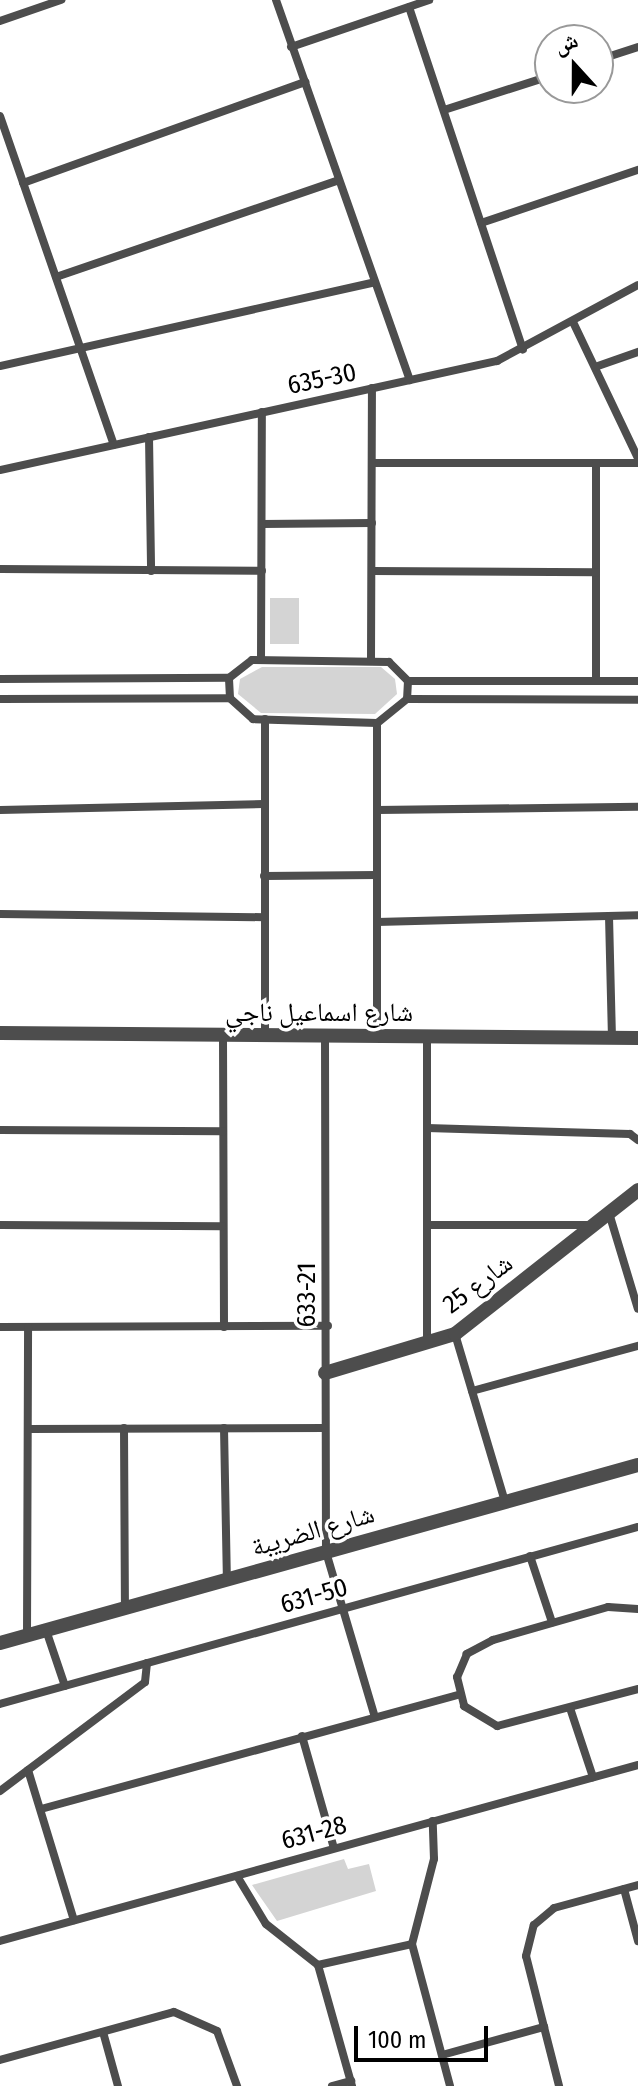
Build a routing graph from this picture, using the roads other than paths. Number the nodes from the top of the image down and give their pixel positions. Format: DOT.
graph roads {
  1 [pos="61,0"];
  2 [pos="276,0"];
  3 [pos="429,0"];
  4 [pos="409,7"];
  5 [pos="0,21"];
  6 [pos="291,47"];
  7 [pos="638,47"];
  8 [pos="614,55"];
  9 [pos="534,81"];
  10 [pos="305,82"];
  11 [pos="444,110"];
  12 [pos="0,116"];
  13 [pos="4,142"];
  14 [pos="638,170"];
  15 [pos="339,180"];
  16 [pos="23,183"];
  17 [pos="481,223"];
  18 [pos="56,277"];
  19 [pos="375,282"];
  20 [pos="638,285"];
  21 [pos="573,322"];
  22 [pos="80,348"];
  23 [pos="523,350"];
  24 [pos="638,352"];
  25 [pos="0,366"];
  26 [pos="595,367"];
  27 [pos="410,380"];
  28 [pos="372,388"];
  29 [pos="262,412"];
  30 [pos="149,437"];
  31 [pos="114,445"];
  32 [pos="638,460"];
  33 [pos="372,463"];
  34 [pos="596,463"];
  35 [pos="0,470"];
  36 [pos="372,523"];
  37 [pos="262,524"];
  38 [pos="0,569"];
  39 [pos="151,571"];
  40 [pos="262,571"];
  41 [pos="372,571"];
  42 [pos="596,572"];
  43 [pos="261,660"];
  44 [pos="371,660"];
  45 [pos="229,678"];
  46 [pos="0,679"];
  47 [pos="408,681"];
  48 [pos="596,681"];
  49 [pos="638,681"];
  50 [pos="230,698"];
  51 [pos="0,699"];
  52 [pos="407,699"];
  53 [pos="638,700"];
  54 [pos="265,719"];
  55 [pos="377,723"];
  56 [pos="264,804"];
  57 [pos="638,807"];
  58 [pos="0,810"];
  59 [pos="377,810"];
  60 [pos="377,875"];
  61 [pos="264,876"];
  62 [pos="0,914"];
  63 [pos="638,915"];
  64 [pos="609,916"];
  65 [pos="264,917"];
  66 [pos="377,922"];
  67 [pos="0,1033"];
  68 [pos="223,1037"];
  69 [pos="265,1037"];
  70 [pos="325,1037"];
  71 [pos="377,1038"];
  72 [pos="427,1038"];
  73 [pos="612,1038"];
  74 [pos="638,1038"];
  75 [pos="427,1128"];
  76 [pos="0,1130"];
  77 [pos="223,1131"];
  78 [pos="638,1140"];
  79 [pos="638,1190"];
  80 [pos="609,1213"];
  81 [pos="0,1225"];
  82 [pos="427,1225"];
  83 [pos="593,1225"];
  84 [pos="222,1226"];
  85 [pos="638,1309"];
  86 [pos="328,1326"];
  87 [pos="0,1327"];
  88 [pos="28,1327"];
  89 [pos="224,1327"];
  90 [pos="455,1334"];
  91 [pos="427,1342"];
  92 [pos="638,1346"];
  93 [pos="325,1373"];
  94 [pos="472,1391"];
  95 [pos="124,1428"];
  96 [pos="224,1428"];
  97 [pos="325,1428"];
  98 [pos="28,1429"];
  99 [pos="638,1465"];
  100 [pos="505,1502"];
  101 [pos="638,1527"];
  102 [pos="326,1552"];
  103 [pos="530,1556"];
  104 [pos="227,1580"];
  105 [pos="125,1608"];
  106 [pos="343,1608"];
  107 [pos="638,1609"];
  108 [pos="552,1622"];
  109 [pos="46,1630"];
  110 [pos="27,1635"];
  111 [pos="0,1643"];
  112 [pos="147,1663"];
  113 [pos="65,1686"];
  114 [pos="638,1689"];
  115 [pos="458,1695"];
  116 [pos="0,1704"];
  117 [pos="570,1708"];
  118 [pos="375,1717"];
  119 [pos="302,1736"];
  120 [pos="638,1765"];
  121 [pos="28,1770"];
  122 [pos="593,1777"];
  123 [pos="0,1791"];
  124 [pos="41,1809"];
  125 [pos="433,1821"];
  126 [pos="334,1848"];
  127 [pos="237,1876"];
  128 [pos="638,1885"];
  129 [pos="624,1889"];
  130 [pos="74,1920"];
  131 [pos="0,1941"];
  132 [pos="638,1941"];
  133 [pos="412,1944"];
  134 [pos="318,1965"];
  135 [pos="544,2027"];
  136 [pos="103,2032"];
  137 [pos="442,2055"];
  138 [pos="0,2060"];
  139 [pos="352,2084"];
  140 [pos="118,2086"];
  141 [pos="237,2086"];
  142 [pos="332,2086"];
  143 [pos="450,2086"];
  144 [pos="559,2086"];
  1 -- 5 [label="street"];
  2 -- 6 [label="street"];
  3 -- 4 [label="street"];
  4 -- 6 [label="street"];
  4 -- 11 [label="street"];
  6 -- 10 [label="street"];
  7 -- 8 [label="street"];
  9 -- 11 [label="street"];
  10 -- 15 [label="street"];
  10 -- 16 [label="street"];
  11 -- 17 [label="street"];
  12 -- 13 [label="street"];
  13 -- 16 [label="street"];
  14 -- 17 [label="street"];
  15 -- 18 [label="street"];
  15 -- 19 [label="street"];
  16 -- 18 [label="street"];
  17 -- 23 [label="street"];
  18 -- 22 [label="street"];
  19 -- 22 [label="street"];
  19 -- 27 [label="street"];
  20 -- 21 [label="street, 635-30"];
  21 -- 23 [label="street, 635-30"];
  21 -- 26 [label="street"];
  22 -- 25 [label="street"];
  22 -- 31 [label="street"];
  23 -- 27 [label="street, 635-30"];
  24 -- 26 [label="street"];
  26 -- 32 [label="street"];
  27 -- 28 [label="street, 635-30"];
  28 -- 29 [label="street, 635-30"];
  28 -- 33 [label="street"];
  29 -- 30 [label="street, 635-30"];
  29 -- 37 [label="street"];
  30 -- 31 [label="street, 635-30"];
  30 -- 39 [label="street"];
  31 -- 35 [label="street, 635-30"];
  32 -- 34 [label="street"];
  33 -- 34 [label="street"];
  33 -- 36 [label="street"];
  34 -- 42 [label="street"];
  36 -- 37 [label="street"];
  36 -- 41 [label="street"];
  37 -- 40 [label="street"];
  38 -- 39 [label="street"];
  39 -- 40 [label="street"];
  40 -- 43 [label="street"];
  41 -- 42 [label="street"];
  41 -- 44 [label="street"];
  42 -- 48 [label="street"];
  43 -- 44 [label="street"];
  43 -- 45 [label="street"];
  44 -- 47 [label="street"];
  45 -- 46 [label="street"];
  45 -- 50 [label="street"];
  47 -- 48 [label="street"];
  47 -- 52 [label="street"];
  48 -- 49 [label="street"];
  50 -- 51 [label="street"];
  50 -- 54 [label="street"];
  52 -- 53 [label="street"];
  52 -- 55 [label="street"];
  54 -- 55 [label="street"];
  54 -- 56 [label="street"];
  55 -- 59 [label="street"];
  56 -- 58 [label="street"];
  56 -- 61 [label="street"];
  57 -- 59 [label="street"];
  59 -- 60 [label="street"];
  60 -- 61 [label="street"];
  60 -- 66 [label="street"];
  61 -- 65 [label="street"];
  62 -- 65 [label="street"];
  63 -- 64 [label="street"];
  64 -- 66 [label="street"];
  64 -- 73 [label="street"];
  65 -- 69 [label="street"];
  66 -- 71 [label="street"];
  67 -- 68 [label="street, شارع اسماعيل ناجي"];
  68 -- 69 [label="street, شارع اسماعيل ناجي"];
  68 -- 77 [label="street"];
  69 -- 70 [label="street, شارع اسماعيل ناجي"];
  70 -- 71 [label="street, شارع اسماعيل ناجي"];
  70 -- 86 [label="street, 633-21"];
  71 -- 72 [label="street, شارع اسماعيل ناجي"];
  72 -- 73 [label="street, شارع اسماعيل ناجي"];
  72 -- 75 [label="street"];
  73 -- 74 [label="street, شارع اسماعيل ناجي"];
  75 -- 78 [label="street"];
  75 -- 82 [label="street"];
  76 -- 77 [label="street"];
  77 -- 84 [label="street"];
  79 -- 80 [label="street, شارع 25"];
  80 -- 83 [label="street, شارع 25"];
  80 -- 85 [label="street"];
  81 -- 84 [label="street"];
  82 -- 83 [label="street"];
  82 -- 91 [label="street"];
  83 -- 90 [label="street, شارع 25"];
  84 -- 89 [label="street"];
  86 -- 89 [label="street"];
  86 -- 93 [label="street, 633-21"];
  87 -- 88 [label="street"];
  88 -- 89 [label="street"];
  88 -- 98 [label="street"];
  90 -- 91 [label="street, شارع 25"];
  90 -- 94 [label="street"];
  91 -- 93 [label="street, شارع 25"];
  92 -- 94 [label="street"];
  93 -- 97 [label="street, 633-21"];
  94 -- 100 [label="street"];
  95 -- 96 [label="street"];
  95 -- 98 [label="street"];
  95 -- 105 [label="street"];
  96 -- 97 [label="street"];
  96 -- 104 [label="street"];
  97 -- 102 [label="street, 633-21"];
  98 -- 110 [label="street"];
  99 -- 100 [label="street, شارع الضريبة"];
  100 -- 102 [label="street, شارع الضريبة"];
  101 -- 103 [label="street, 631-50"];
  102 -- 104 [label="street, شارع الضريبة"];
  102 -- 106 [label="street, 633-21"];
  103 -- 106 [label="street, 631-50"];
  103 -- 108 [label="street"];
  104 -- 105 [label="street, شارع الضريبة"];
  105 -- 109 [label="street, شارع الضريبة"];
  106 -- 112 [label="street, 631-50"];
  106 -- 118 [label="street, 633-21"];
  107 -- 108 [label="street"];
  108 -- 115 [label="street"];
  109 -- 110 [label="street, شارع الضريبة"];
  109 -- 113 [label="street"];
  110 -- 111 [label="street, شارع الضريبة"];
  112 -- 113 [label="street, 631-50"];
  112 -- 121 [label="street"];
  113 -- 116 [label="street, 631-50"];
  114 -- 117 [label="street"];
  115 -- 117 [label="street"];
  115 -- 118 [label="street"];
  117 -- 122 [label="street"];
  118 -- 119 [label="street"];
  119 -- 124 [label="street"];
  119 -- 126 [label="street"];
  120 -- 122 [label="street, 631-28"];
  121 -- 123 [label="street"];
  121 -- 124 [label="street"];
  122 -- 125 [label="street, 631-28"];
  124 -- 130 [label="street"];
  125 -- 126 [label="street, 631-28"];
  125 -- 133 [label="street"];
  126 -- 127 [label="street, 631-28"];
  127 -- 130 [label="street, 631-28"];
  127 -- 134 [label="street"];
  128 -- 129 [label="street"];
  129 -- 132 [label="street"];
  129 -- 135 [label="street"];
  130 -- 131 [label="street, 631-28"];
  133 -- 134 [label="street"];
  133 -- 137 [label="street"];
  134 -- 139 [label="street"];
  135 -- 137 [label="street"];
  135 -- 144 [label="street"];
  136 -- 138 [label="street"];
  136 -- 140 [label="street"];
  136 -- 141 [label="street"];
  137 -- 143 [label="street"];
  139 -- 142 [label="street"];
}
